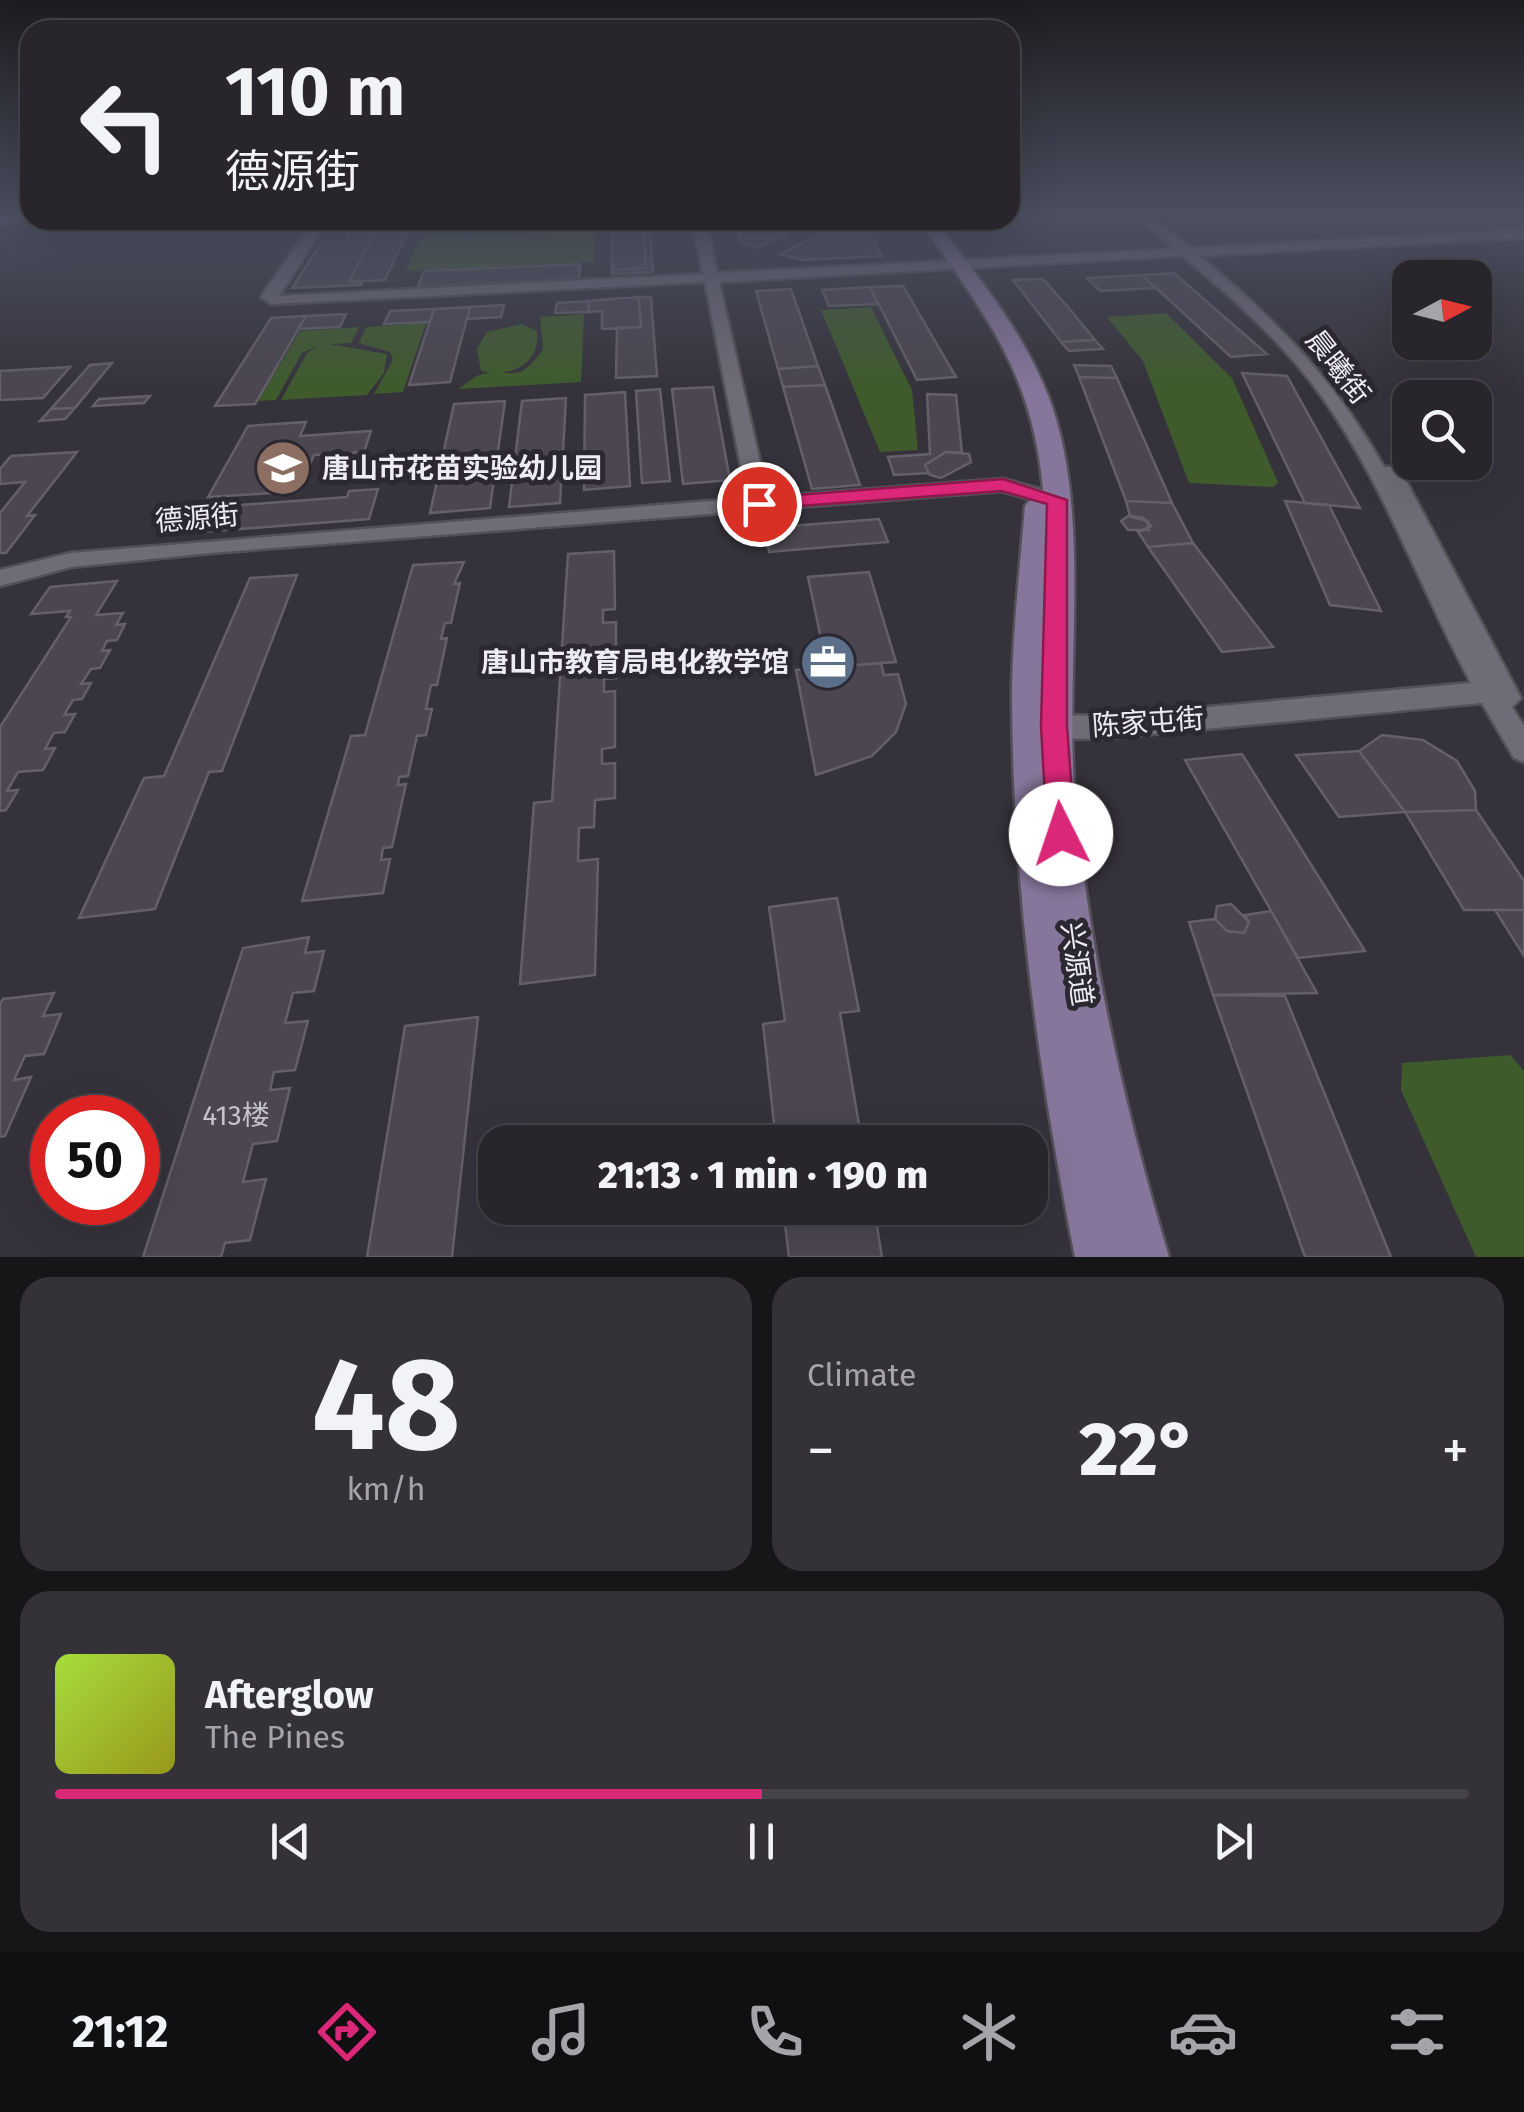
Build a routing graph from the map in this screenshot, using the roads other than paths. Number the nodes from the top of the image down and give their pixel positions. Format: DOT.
graph roads {
  1 [pos="279,275"];
  2 [pos="281,275"];
  3 [pos="714,275"];
  4 [pos="715,275"];
  5 [pos="805,275"];
  6 [pos="957,275"];
  7 [pos="1216,275"];
  8 [pos="716,280"];
  9 [pos="264,299"];
  10 [pos="1048,497"];
  11 [pos="765,503"];
  12 [pos="0,578"];
  13 [pos="1491,685"];
  14 [pos="1046,716"];
  15 [pos="1524,723"];
  16 [pos="1524,750"];
  17 [pos="1101,1257"];
  18 [pos="1143,1257"];
  1 -- 9 [label="street"];
  2 -- 9 [label="street"];
  3 -- 8 [label="street"];
  4 -- 8 [label="street"];
  5 -- 8 [label="street"];
  6 -- 10 [label="main road, 兴源道"];
  7 -- 13 [label="street, 晨曦街"];
  8 -- 9 [label="street"];
  8 -- 11 [label="street"];
  10 -- 11 [label="street, 德源街"];
  10 -- 14 [label="main road, 兴源道"];
  11 -- 12 [label="street, 德源街"];
  13 -- 14 [label="street, 陈家屯街"];
  13 -- 15 [label="street, 晨曦街"];
  13 -- 16 [label="street, 晨曦街"];
  14 -- 17 [label="main road, 兴源道"];
  14 -- 18 [label="main road, 兴源道"];
}
